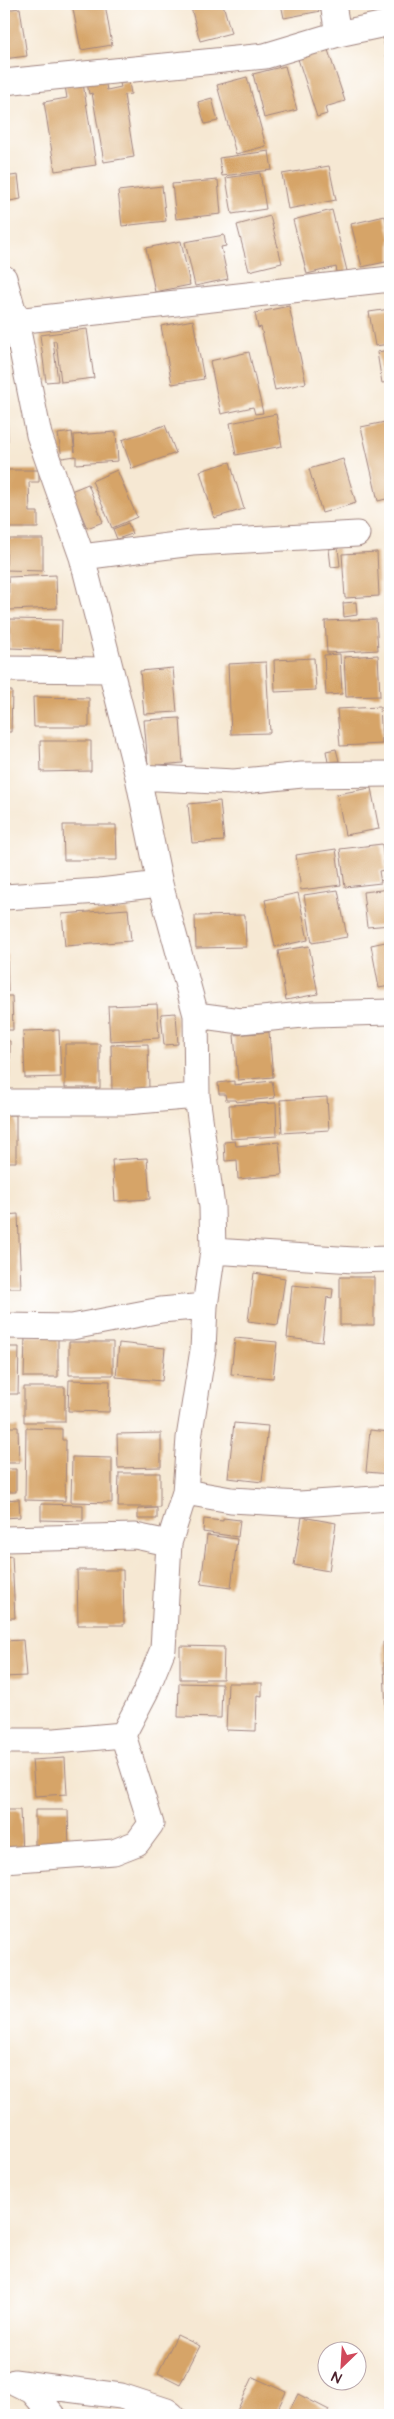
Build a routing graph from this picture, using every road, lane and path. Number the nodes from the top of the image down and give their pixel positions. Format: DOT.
graph roads {
  1 [pos="333,4"];
  2 [pos="390,23"];
  3 [pos="338,34"];
  4 [pos="4,82"];
  5 [pos="4,278"];
  6 [pos="390,279"];
  7 [pos="16,321"];
  8 [pos="357,534"];
  9 [pos="82,558"];
  10 [pos="4,669"];
  11 [pos="110,670"];
  12 [pos="390,774"];
  13 [pos="138,777"];
  14 [pos="160,884"];
  15 [pos="4,897"];
  16 [pos="390,1012"];
  17 [pos="196,1015"];
  18 [pos="197,1096"];
  19 [pos="4,1102"];
  20 [pos="213,1250"];
  21 [pos="390,1259"];
  22 [pos="205,1306"];
  23 [pos="4,1326"];
  24 [pos="186,1492"];
  25 [pos="390,1498"];
  26 [pos="4,1539"];
  27 [pos="170,1543"];
  28 [pos="123,1735"];
  29 [pos="4,1742"];
  30 [pos="4,1860"];
  31 [pos="9,2379"];
  32 [pos="53,2415"];
  33 [pos="172,2415"];
  1 -- 3 [label="street"];
  2 -- 3 [label="street"];
  3 -- 4 [label="street"];
  5 -- 7 [label="street"];
  6 -- 7 [label="street"];
  7 -- 9 [label="street"];
  8 -- 9 [label="street"];
  9 -- 11 [label="street"];
  10 -- 11 [label="street"];
  11 -- 13 [label="street"];
  12 -- 13 [label="street"];
  13 -- 14 [label="street"];
  14 -- 15 [label="street"];
  14 -- 17 [label="street"];
  16 -- 17 [label="street"];
  17 -- 18 [label="street"];
  18 -- 19 [label="street"];
  18 -- 20 [label="street"];
  20 -- 21 [label="street"];
  20 -- 22 [label="street"];
  22 -- 23 [label="street"];
  22 -- 24 [label="street"];
  24 -- 25 [label="street"];
  24 -- 27 [label="street"];
  26 -- 27 [label="street"];
  27 -- 28 [label="street"];
  28 -- 29 [label="street"];
  28 -- 30 [label="street"];
  31 -- 32 [label="street"];
  31 -- 33 [label="street"];
}
